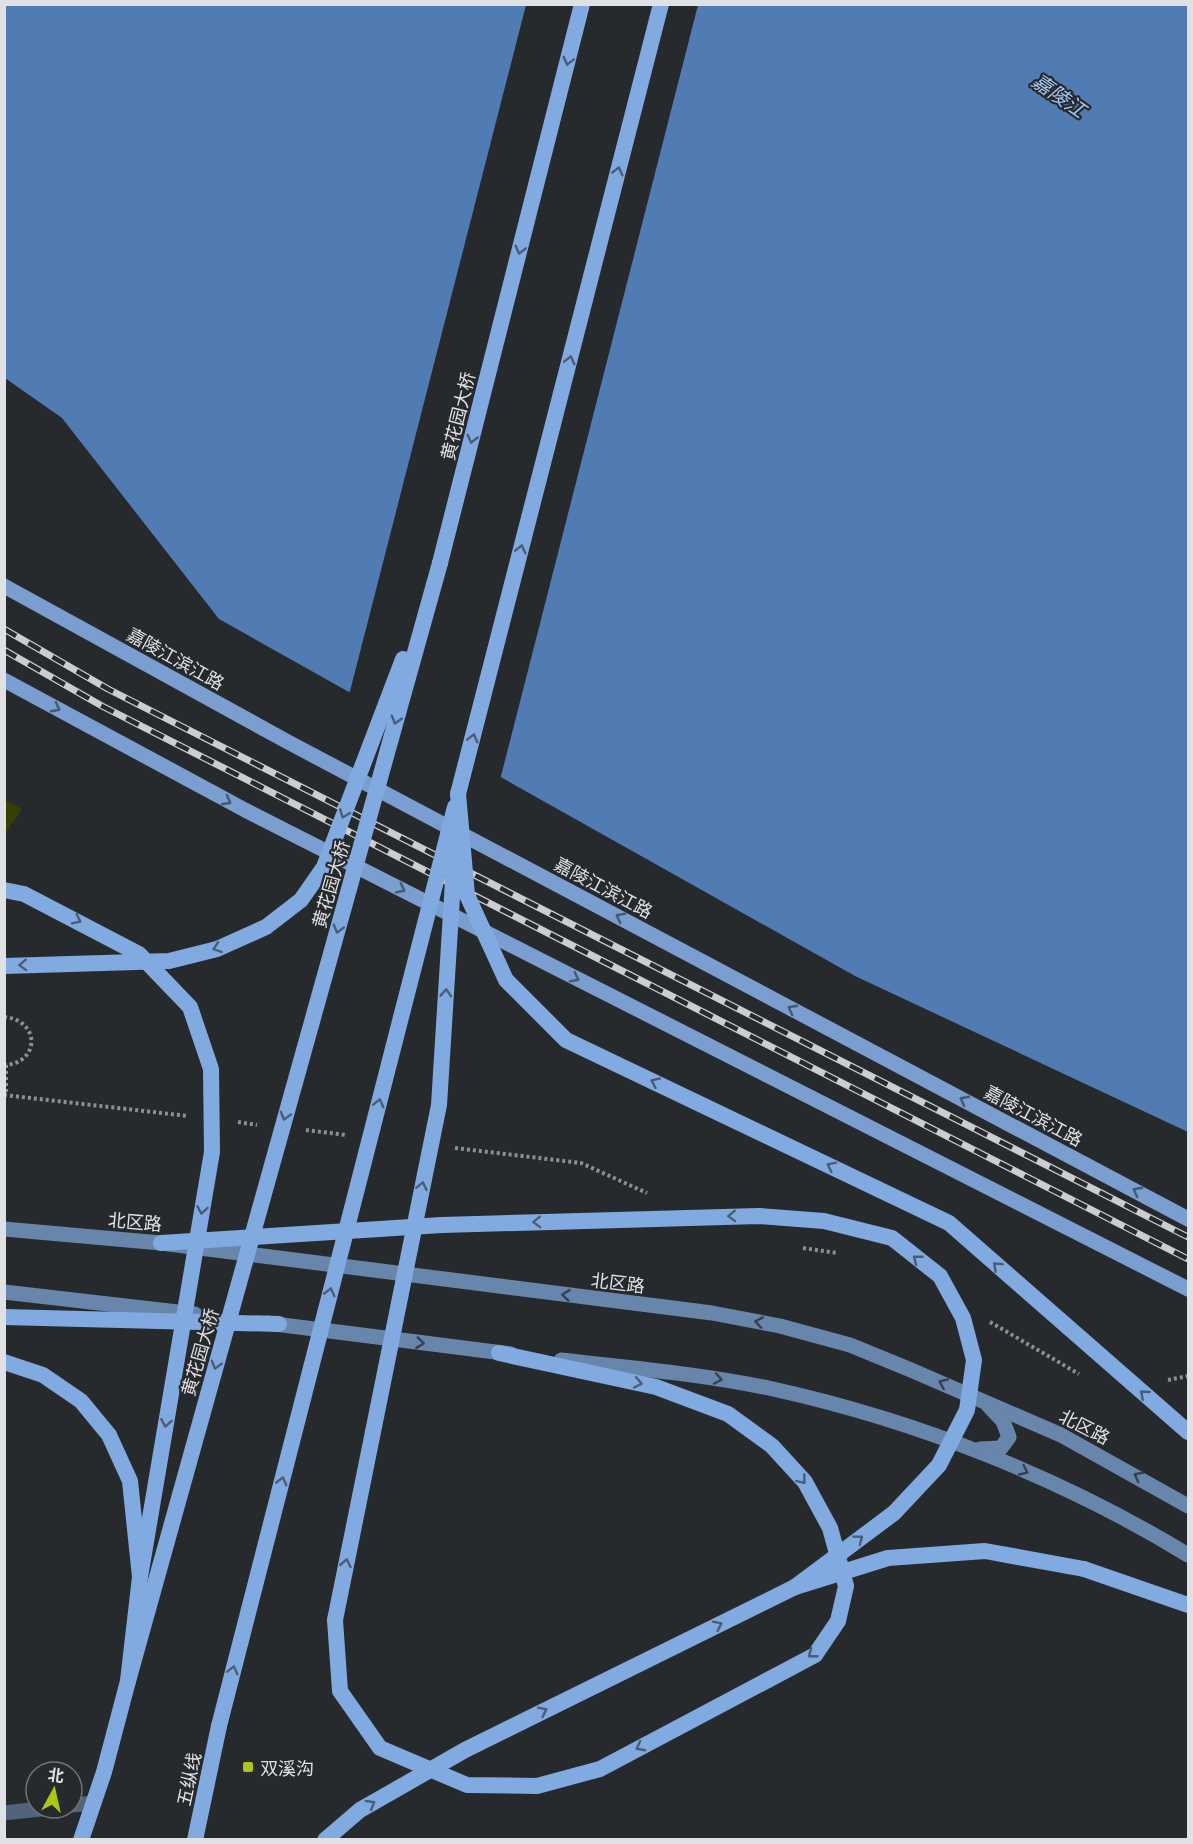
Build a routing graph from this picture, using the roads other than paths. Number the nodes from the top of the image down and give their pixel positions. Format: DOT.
graph roads {
  1 [pos="582,4"];
  2 [pos="661,4"];
  3 [pos="440,563"];
  4 [pos="4,586"];
  5 [pos="4,680"];
  6 [pos="458,794"];
  7 [pos="4,890"];
  8 [pos="4,966"];
  9 [pos="1188,1219"];
  10 [pos="4,1229"];
  11 [pos="162,1243"];
  12 [pos="1188,1288"];
  13 [pos="4,1292"];
  14 [pos="13,1318"];
  15 [pos="279,1324"];
  16 [pos="499,1353"];
  17 [pos="4,1362"];
  18 [pos="985,1401"];
  19 [pos="900,1424"];
  20 [pos="1188,1432"];
  21 [pos="1188,1506"];
  22 [pos="1188,1555"];
  23 [pos="140,1577"];
  24 [pos="795,1587"];
  25 [pos="1188,1605"];
  26 [pos="128,1681"];
  27 [pos="94,1803"];
  28 [pos="84,1804"];
  29 [pos="24,1811"];
  30 [pos="4,1813"];
  31 [pos="81,1839"];
  32 [pos="195,1839"];
  33 [pos="325,1839"];
  1 -- 3 [label="highway, 黄花园大桥, one-way"];
  6 -- 2 [label="highway, one-way"];
  3 -- 8 [label="highway, one-way, bridge"];
  3 -- 26 [label="highway, 黄花园大桥, one-way, bridge"];
  9 -- 4 [label="main road, 嘉陵江滨江路, one-way"];
  5 -- 12 [label="main road, one-way"];
  16 -- 6 [label="highway, one-way, bridge"];
  20 -- 6 [label="highway, one-way, bridge"];
  32 -- 6 [label="highway, 五纵线, one-way, bridge"];
  7 -- 23 [label="highway, one-way, bridge"];
  10 -- 11 [label="main road, 北区路"];
  18 -- 11 [label="main road, 北区路, one-way"];
  24 -- 11 [label="highway, one-way, bridge"];
  13 -- 15 [label="main road"];
  14 -- 15 [label="highway"];
  15 -- 16 [label="main road, one-way"];
  16 -- 19 [label="main road, one-way"];
  17 -- 23 [label="highway, bridge"];
  18 -- 19 [label="main road"];
  21 -- 18 [label="main road, 北区路, one-way"];
  19 -- 22 [label="main road, one-way"];
  23 -- 26 [label="highway, bridge"];
  24 -- 25 [label="highway, bridge"];
  33 -- 24 [label="highway, one-way, bridge"];
  26 -- 27 [label="highway, 黄花园大桥"];
  27 -- 28 [label="street"];
  27 -- 31 [label="highway"];
  29 -- 30 [label="street"];
}
